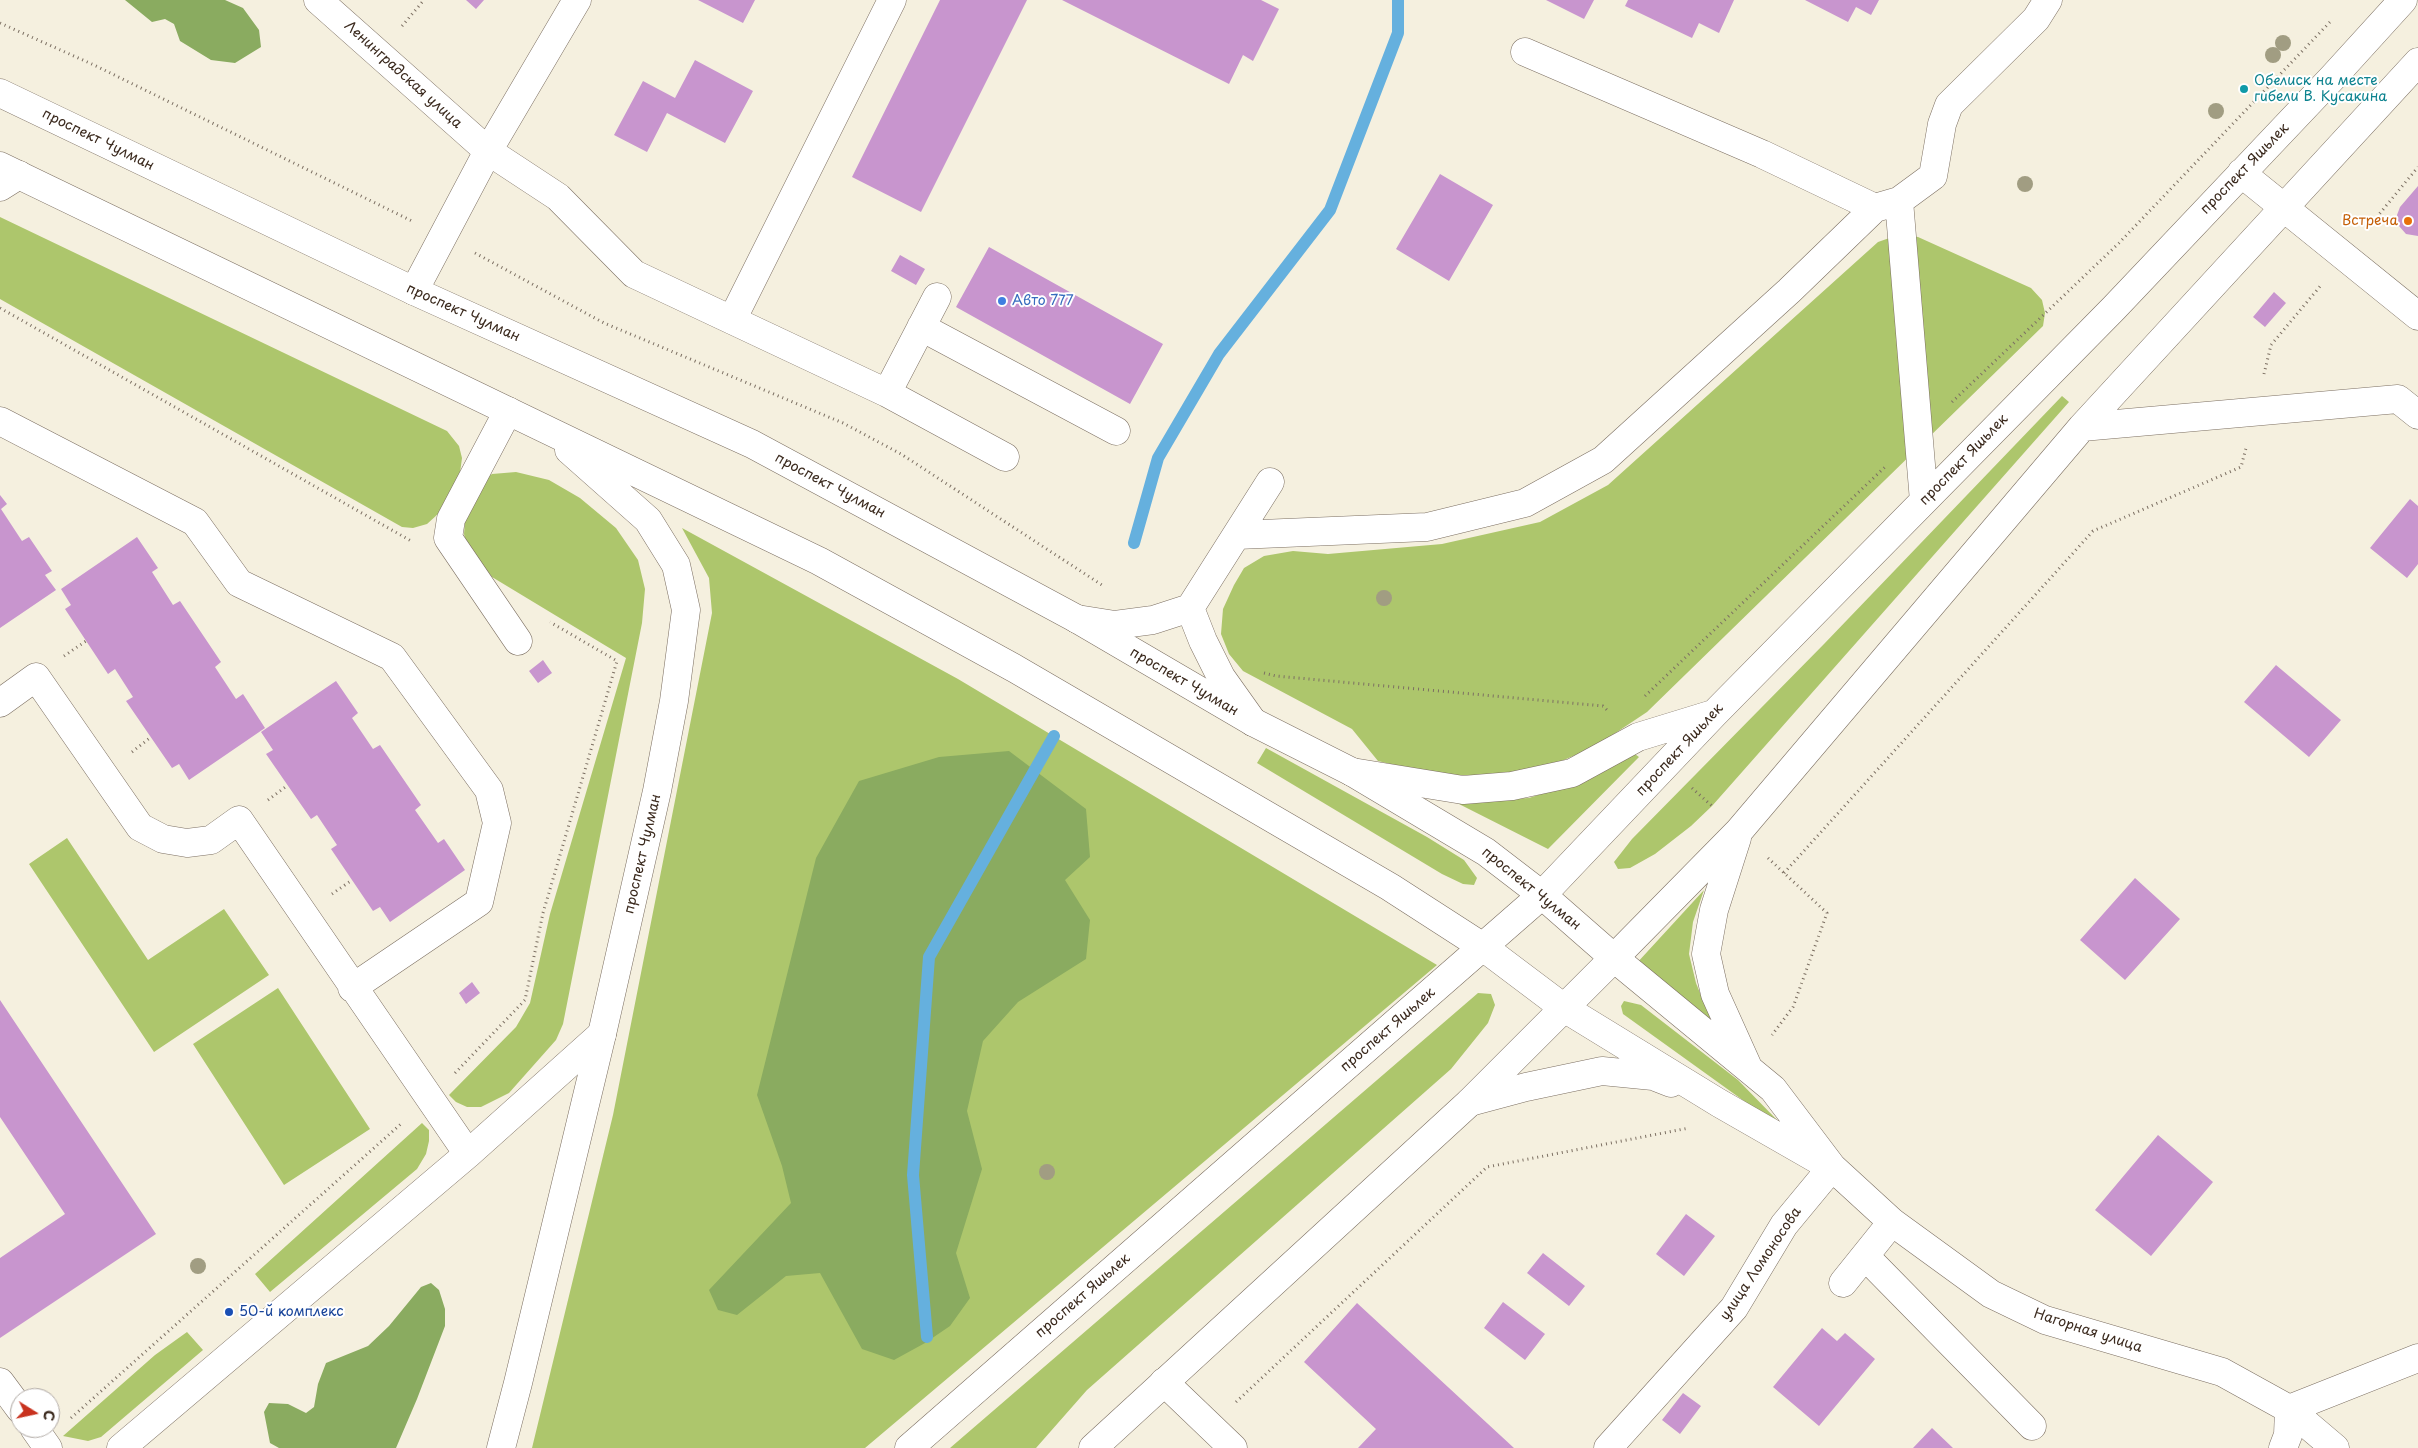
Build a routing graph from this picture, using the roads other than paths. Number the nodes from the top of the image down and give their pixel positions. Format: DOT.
graph roads {
  1 [pos="318,0"];
  2 [pos="578,0"];
  3 [pos="892,0"];
  4 [pos="2048,0"];
  5 [pos="2403,0"];
  6 [pos="1525,52"];
  7 [pos="2418,62"];
  8 [pos="0,93"];
  9 [pos="488,151"];
  10 [pos="2241,173"];
  11 [pos="6,176"];
  12 [pos="1887,205"];
  13 [pos="2283,207"];
  14 [pos="414,291"];
  15 [pos="937,297"];
  16 [pos="2418,316"];
  17 [pos="732,320"];
  18 [pos="921,327"];
  19 [pos="887,393"];
  20 [pos="508,411"];
  21 [pos="2418,415"];
  22 [pos="0,421"];
  23 [pos="2082,427"];
  24 [pos="545,428"];
  25 [pos="1116,431"];
  26 [pos="1005,457"];
  27 [pos="1270,482"];
  28 [pos="1924,501"];
  29 [pos="1237,535"];
  30 [pos="1190,608"];
  31 [pos="1077,619"];
  32 [pos="518,641"];
  33 [pos="0,703"];
  34 [pos="1714,714"];
  35 [pos="1253,722"];
  36 [pos="1352,772"];
  37 [pos="1739,831"];
  38 [pos="1542,895"];
  39 [pos="1483,948"];
  40 [pos="1614,958"];
  41 [pos="352,988"];
  42 [pos="1564,1008"];
  43 [pos="602,1034"];
  44 [pos="1748,1066"];
  45 [pos="1470,1102"];
  46 [pos="1719,1104"];
  47 [pos="468,1154"];
  48 [pos="1832,1168"];
  49 [pos="1892,1222"];
  50 [pos="1864,1256"];
  51 [pos="1843,1283"];
  52 [pos="2418,1358"];
  53 [pos="0,1382"];
  54 [pos="1164,1382"];
  55 [pos="10,1396"];
  56 [pos="2289,1409"];
  57 [pos="2032,1426"];
  58 [pos="121,1448"];
  59 [pos="501,1448"];
  60 [pos="909,1448"];
  61 [pos="1094,1448"];
  62 [pos="1233,1448"];
  63 [pos="1608,1448"];
  64 [pos="2283,1448"];
  65 [pos="2335,1448"];
  1 -- 9 [label="street, Ленинградская улица"];
  2 -- 9 [label="street"];
  3 -- 17 [label="street"];
  4 -- 12 [label="street"];
  5 -- 10 [label="street, проспект Яшьлек"];
  6 -- 12 [label="street"];
  7 -- 13 [label="street"];
  8 -- 14 [label="street, проспект Чулман"];
  9 -- 14 [label="street"];
  9 -- 17 [label="street, Ленинградская улица"];
  10 -- 13 [label="street"];
  10 -- 28 [label="street, проспект Яшьлек"];
  11 -- 20 [label="street, проспект Чулман"];
  12 -- 28 [label="street"];
  12 -- 29 [label="street"];
  13 -- 16 [label="street"];
  13 -- 23 [label="street"];
  14 -- 31 [label="street, проспект Чулман"];
  15 -- 18 [label="street"];
  17 -- 19 [label="street, Ленинградская улица"];
  18 -- 19 [label="street"];
  18 -- 25 [label="street"];
  19 -- 26 [label="street, Ленинградская улица"];
  20 -- 24 [label="street, проспект Чулман"];
  20 -- 32 [label="street"];
  21 -- 23 [label="street"];
  22 -- 41 [label="street"];
  23 -- 37 [label="street"];
  24 -- 39 [label="street, проспект Чулман"];
  24 -- 43 [label="street, проспект Чулман"];
  27 -- 29 [label="street"];
  28 -- 34 [label="street, проспект Яшьлек"];
  29 -- 30 [label="street"];
  30 -- 31 [label="street"];
  30 -- 35 [label="street"];
  31 -- 35 [label="street, проспект Чулман"];
  33 -- 41 [label="street"];
  34 -- 36 [label="street"];
  34 -- 38 [label="street, проспект Яшьлек"];
  35 -- 36 [label="street, проспект Чулман"];
  36 -- 38 [label="street, проспект Чулман"];
  37 -- 40 [label="street"];
  37 -- 44 [label="street"];
  38 -- 39 [label="street, проспект Яшьлек"];
  38 -- 40 [label="street, проспект Чулман"];
  39 -- 42 [label="street, проспект Чулман"];
  39 -- 60 [label="street, проспект Яшьлек"];
  40 -- 42 [label="street"];
  40 -- 44 [label="street, проспект Чулман"];
  41 -- 47 [label="street"];
  42 -- 45 [label="street"];
  42 -- 46 [label="street, проспект Чулман"];
  43 -- 47 [label="street"];
  43 -- 59 [label="street, проспект Чулман"];
  44 -- 48 [label="street, проспект Чулман"];
  45 -- 46 [label="street"];
  45 -- 54 [label="street"];
  46 -- 48 [label="street"];
  47 -- 58 [label="street"];
  48 -- 49 [label="street, Нагорная улица"];
  48 -- 63 [label="street, улица Ломоносова"];
  49 -- 50 [label="street"];
  49 -- 56 [label="street, Нагорная улица"];
  50 -- 51 [label="street"];
  50 -- 57 [label="street"];
  52 -- 56 [label="street"];
  53 -- 55 [label="street"];
  54 -- 61 [label="street"];
  54 -- 62 [label="street"];
  56 -- 64 [label="street"];
  56 -- 65 [label="street, Нагорная улица"];
}
